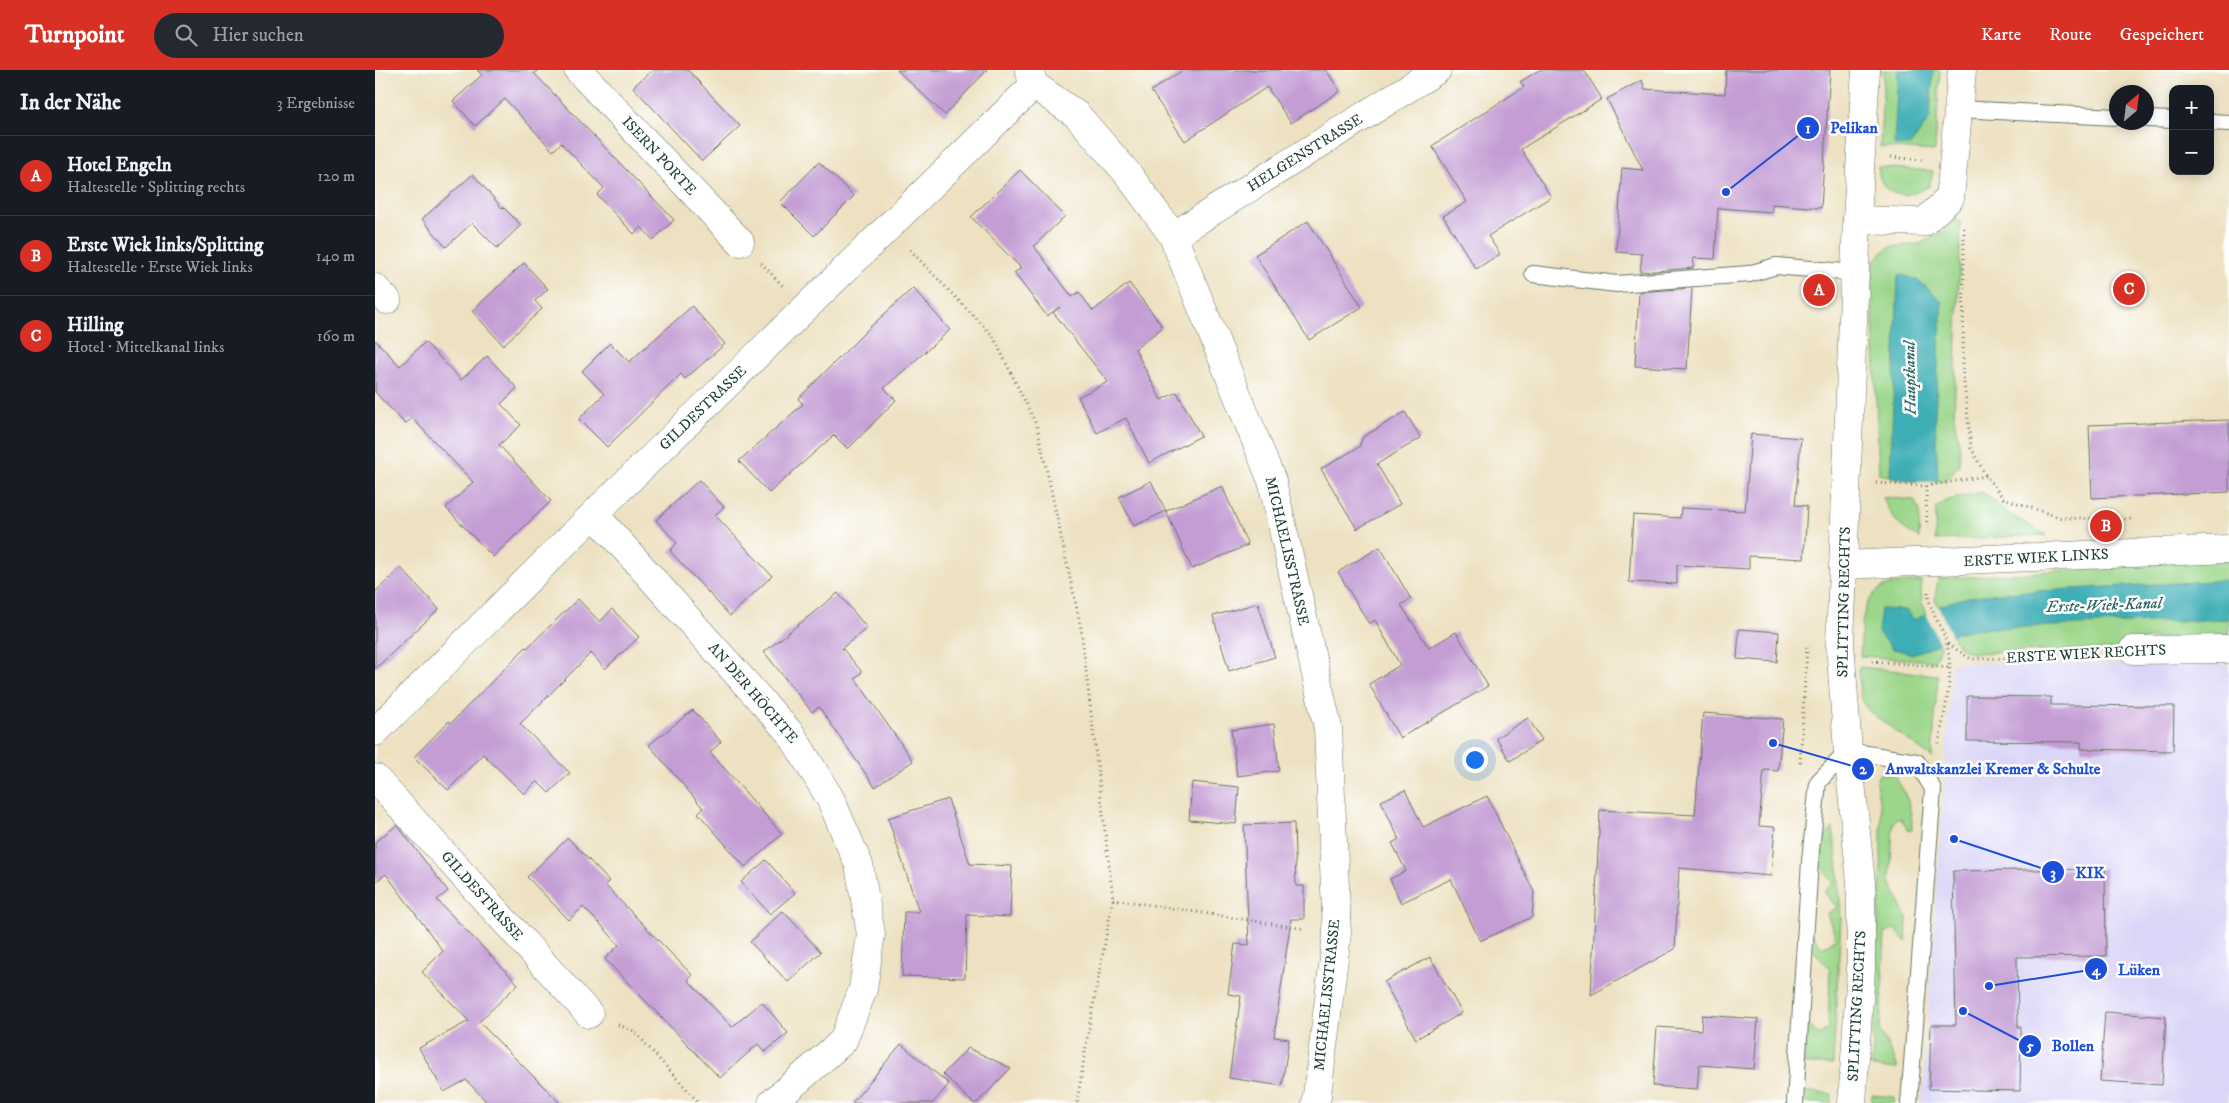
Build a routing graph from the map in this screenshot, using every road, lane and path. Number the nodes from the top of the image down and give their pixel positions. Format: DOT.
graph roads {
  1 [pos="578,70"];
  2 [pos="1437,70"];
  3 [pos="1866,70"];
  4 [pos="1962,70"];
  5 [pos="1031,78"];
  6 [pos="1958,109"];
  7 [pos="2109,117"];
  8 [pos="2154,119"];
  9 [pos="2169,120"];
  10 [pos="2214,122"];
  11 [pos="2229,123"];
  12 [pos="1950,198"];
  13 [pos="1857,220"];
  14 [pos="888,228"];
  15 [pos="1173,236"];
  16 [pos="740,242"];
  17 [pos="1855,273"];
  18 [pos="1533,274"];
  19 [pos="805,308"];
  20 [pos="1986,476"];
  21 [pos="1847,479"];
  22 [pos="594,514"];
  23 [pos="2140,520"];
  24 [pos="2229,549"];
  25 [pos="1843,565"];
  26 [pos="1928,603"];
  27 [pos="1947,644"];
  28 [pos="1807,646"];
  29 [pos="2229,649"];
  30 [pos="2133,650"];
  31 [pos="1807,655"];
  32 [pos="1841,658"];
  33 [pos="1951,668"];
  34 [pos="375,732"];
  35 [pos="1848,750"];
  36 [pos="1799,772"];
  37 [pos="375,778"];
  38 [pos="1931,786"];
  39 [pos="1113,899"];
  40 [pos="1337,934"];
  41 [pos="589,1014"];
  42 [pos="699,1103"];
  43 [pos="772,1103"];
  44 [pos="1077,1103"];
  45 [pos="1316,1103"];
  46 [pos="1795,1103"];
  47 [pos="1852,1103"];
  48 [pos="1909,1103"];
  1 -- 16 [label="street, ISERN PORTE"];
  2 -- 15 [label="street, HELGENSTRASSE"];
  3 -- 13 [label="street, SPLITTING RECHTS"];
  4 -- 6 [label="street"];
  5 -- 14 [label="street, GILDESTRASSE"];
  5 -- 15 [label="street, MICHAELISSTRASSE"];
  6 -- 7 [label="lane"];
  6 -- 12 [label="street"];
  8 -- 9 [label="lane"];
  10 -- 11 [label="lane"];
  12 -- 13 [label="street"];
  12 -- 20 [label="path"];
  13 -- 17 [label="street, SPLITTING RECHTS"];
  14 -- 19 [label="street, GILDESTRASSE"];
  14 -- 39 [label="path"];
  15 -- 40 [label="street, MICHAELISSTRASSE"];
  16 -- 19 [label="path"];
  17 -- 18 [label="lane"];
  17 -- 21 [label="street, SPLITTING RECHTS"];
  19 -- 22 [label="street, GILDESTRASSE"];
  20 -- 21 [label="path"];
  20 -- 23 [label="path"];
  21 -- 25 [label="street, SPLITTING RECHTS"];
  22 -- 34 [label="street, GILDESTRASSE"];
  22 -- 43 [label="street, AN DER HÖCHTE"];
  24 -- 25 [label="street, ERSTE WIEK LINKS"];
  25 -- 32 [label="street, SPLITTING RECHTS"];
  26 -- 27 [label="path"];
  27 -- 30 [label="path, ERSTE WIEK RECHTS"];
  27 -- 33 [label="path"];
  28 -- 31 [label="path"];
  29 -- 30 [label="street, ERSTE WIEK RECHTS"];
  31 -- 32 [label="path"];
  31 -- 36 [label="path"];
  32 -- 33 [label="path"];
  32 -- 35 [label="street, SPLITTING RECHTS"];
  33 -- 38 [label="path"];
  35 -- 38 [label="lane"];
  35 -- 46 [label="lane"];
  35 -- 47 [label="street, SPLITTING RECHTS"];
  37 -- 41 [label="street, GILDESTRASSE"];
  38 -- 48 [label="lane"];
  39 -- 40 [label="path"];
  39 -- 44 [label="path"];
  40 -- 45 [label="street, MICHAELISSTRASSE"];
  41 -- 42 [label="path"];
}
